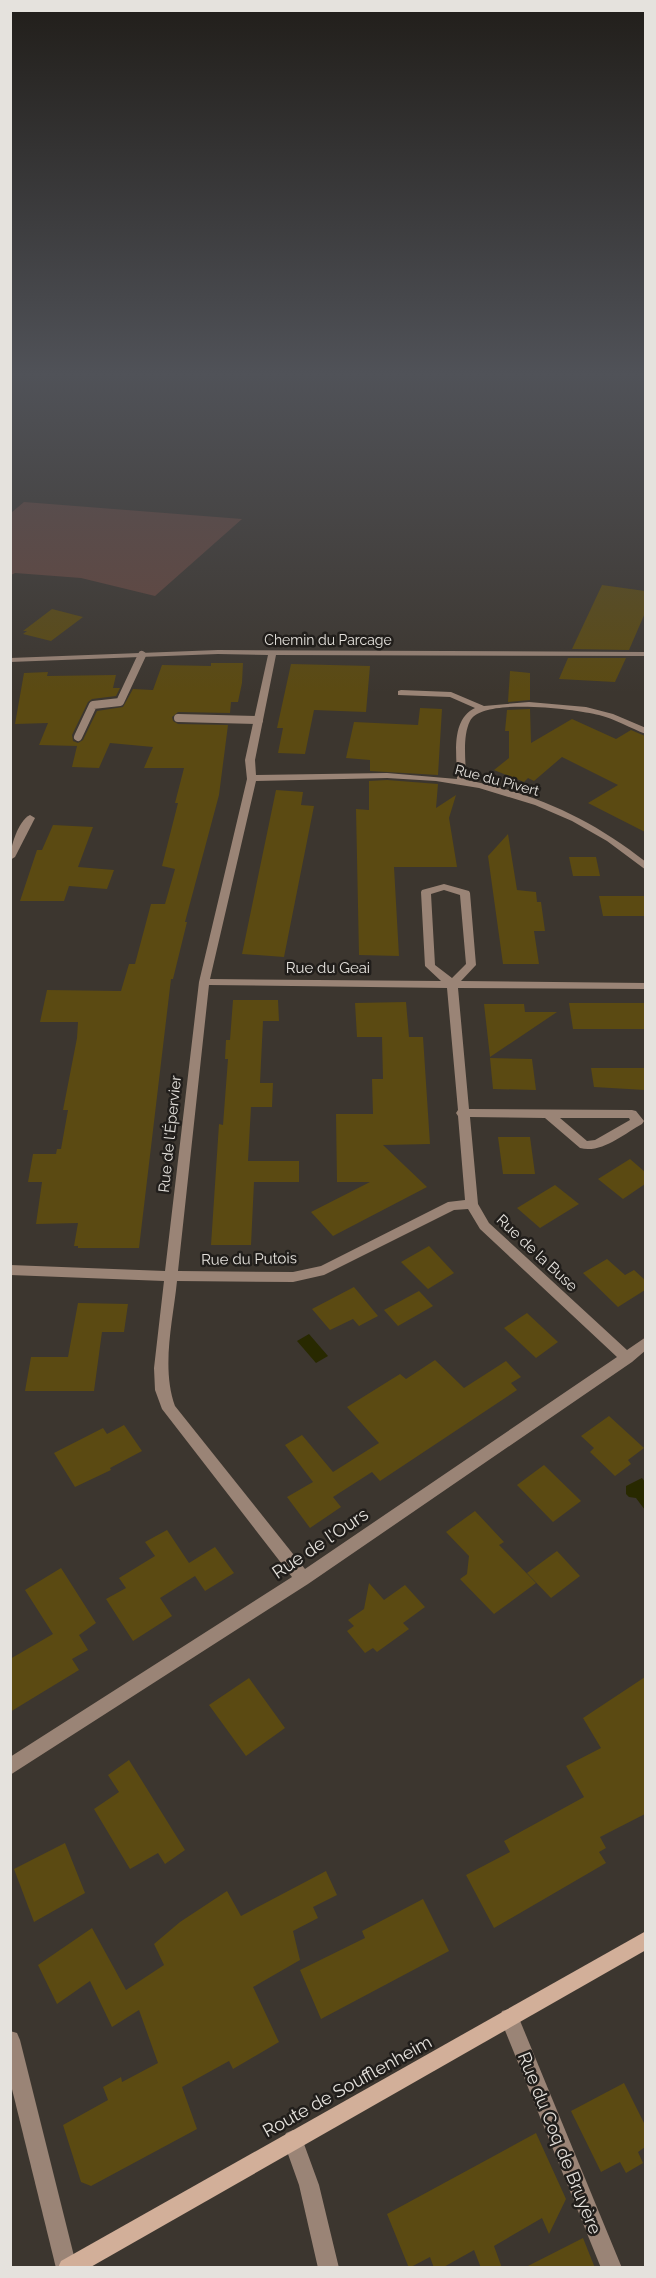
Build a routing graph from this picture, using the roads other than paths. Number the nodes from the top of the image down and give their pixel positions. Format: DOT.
graph roads {
  1 [pos="272,653"];
  2 [pos="645,654"];
  3 [pos="142,655"];
  4 [pos="10,660"];
  5 [pos="401,693"];
  6 [pos="481,708"];
  7 [pos="178,718"];
  8 [pos="259,720"];
  9 [pos="645,731"];
  10 [pos="78,737"];
  11 [pos="252,779"];
  12 [pos="461,782"];
  13 [pos="30,818"];
  14 [pos="10,857"];
  15 [pos="645,867"];
  16 [pos="204,982"];
  17 [pos="452,984"];
  18 [pos="645,986"];
  19 [pos="462,1113"];
  20 [pos="547,1113"];
  21 [pos="472,1204"];
  22 [pos="10,1270"];
  23 [pos="171,1276"];
  24 [pos="645,1342"];
  25 [pos="627,1358"];
  26 [pos="303,1579"];
  27 [pos="10,1767"];
  28 [pos="645,1940"];
  29 [pos="509,2018"];
  30 [pos="10,2040"];
  31 [pos="293,2140"];
  32 [pos="67,2268"];
  33 [pos="329,2268"];
  34 [pos="612,2268"];
  1 -- 2 [label="street, Chemin du Parcage"];
  1 -- 3 [label="street, Chemin du Parcage"];
  1 -- 8 [label="street, Rue de l'Épervier"];
  3 -- 4 [label="street, Chemin du Parcage"];
  3 -- 10 [label="lane"];
  5 -- 6 [label="street"];
  6 -- 9 [label="street"];
  6 -- 12 [label="street"];
  7 -- 8 [label="lane"];
  8 -- 11 [label="street, Rue de l'Épervier"];
  11 -- 12 [label="street, Rue du Pivert"];
  11 -- 16 [label="street, Rue de l'Épervier"];
  12 -- 15 [label="street, Rue du Pivert"];
  13 -- 14 [label="street"];
  16 -- 17 [label="street, Rue du Geai"];
  16 -- 23 [label="street, Rue de l'Épervier"];
  17 -- 17 [label="street"];
  17 -- 18 [label="street, Rue du Geai"];
  17 -- 19 [label="street, Rue de la Buse"];
  19 -- 20 [label="street"];
  19 -- 21 [label="street, Rue de la Buse"];
  20 -- 20 [label="street"];
  21 -- 23 [label="street, Rue du Putois"];
  21 -- 25 [label="street, Rue de la Buse"];
  22 -- 23 [label="street, Rue du Putois"];
  23 -- 26 [label="street, Rue de l'Épervier"];
  24 -- 25 [label="street, Rue de l'Ours"];
  25 -- 26 [label="street, Rue de l'Ours"];
  26 -- 27 [label="street, Rue de l'Ours"];
  28 -- 29 [label="main road, Route de Soufflenheim"];
  29 -- 31 [label="main road, Route de Soufflenheim"];
  29 -- 34 [label="street, Rue du Coq de Bruyère"];
  30 -- 32 [label="street"];
  31 -- 32 [label="main road, Route de Soufflenheim"];
  31 -- 33 [label="street"];
}
